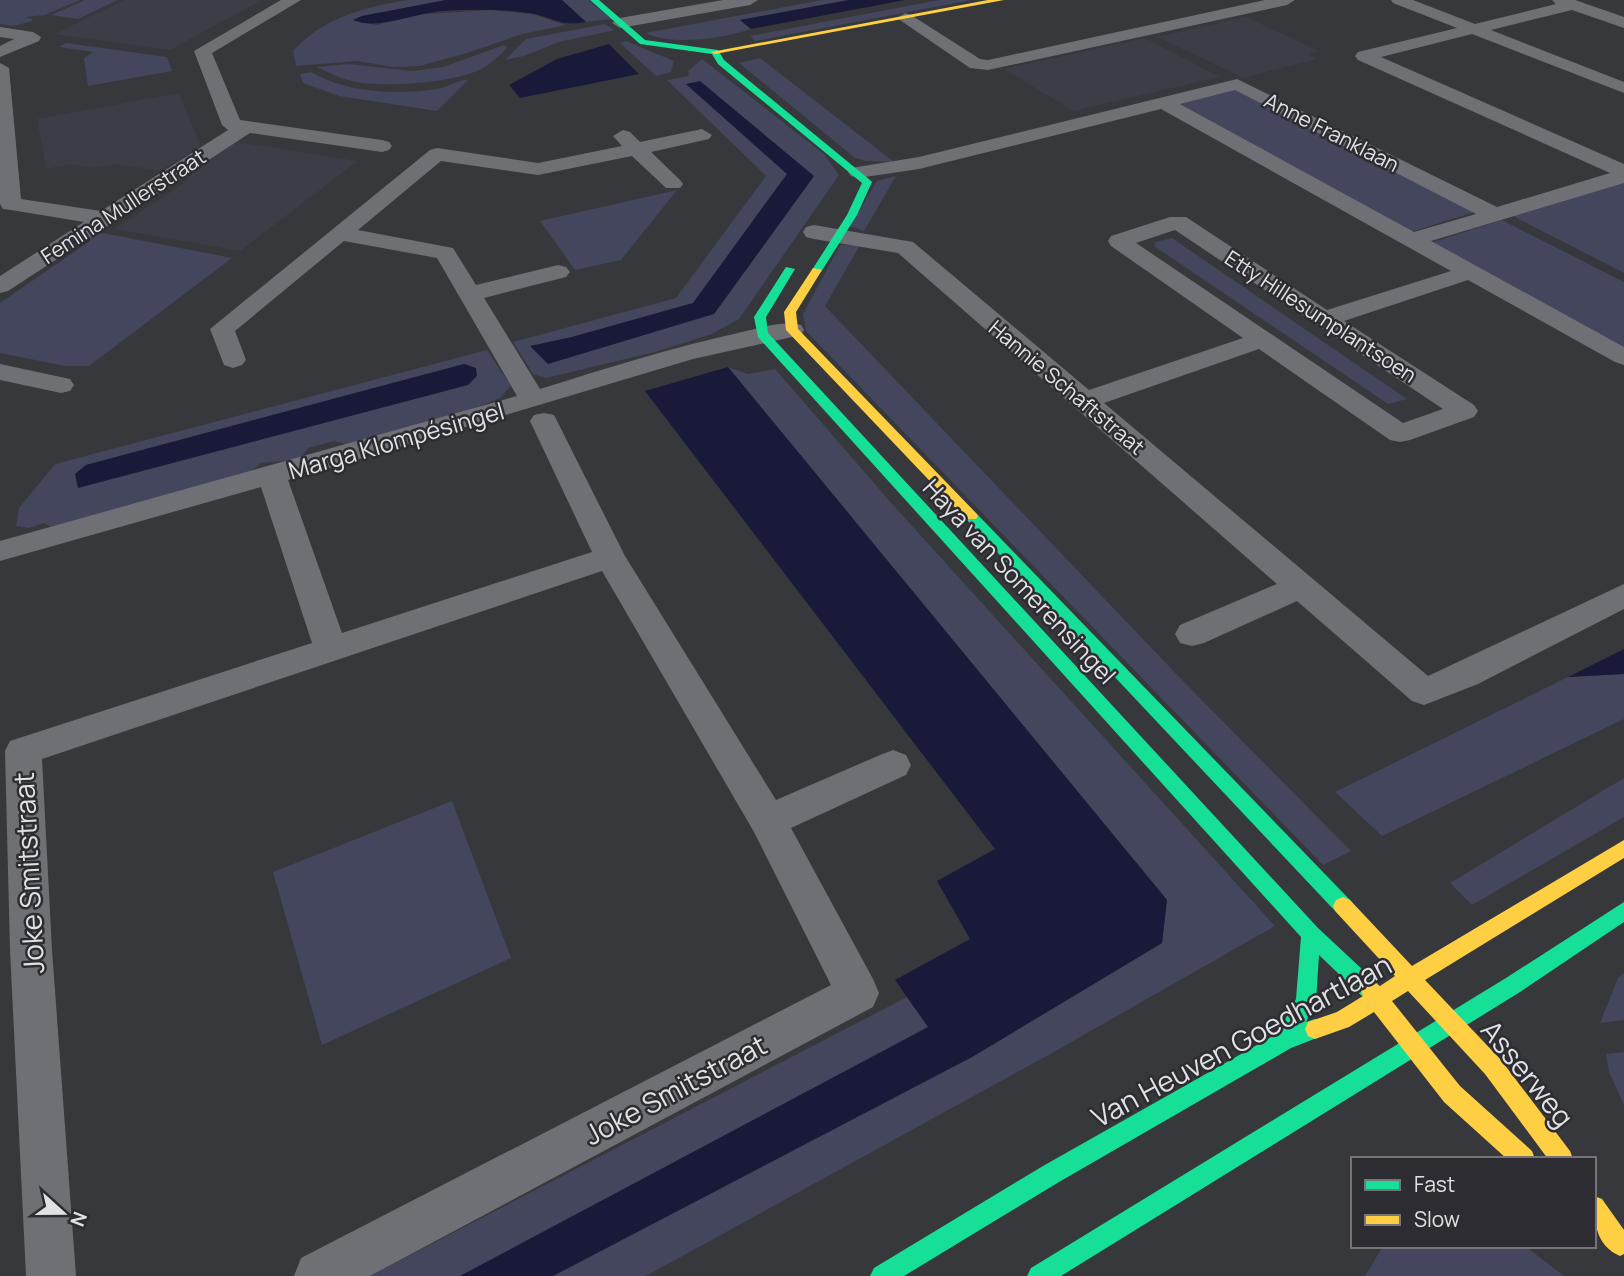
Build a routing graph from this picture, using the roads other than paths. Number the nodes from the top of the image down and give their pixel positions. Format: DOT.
graph roads {
  1 [pos="293,0"];
  2 [pos="594,0"];
  3 [pos="750,0"];
  4 [pos="1000,0"];
  5 [pos="1287,0"];
  6 [pos="1399,0"];
  7 [pos="1566,2"];
  8 [pos="905,18"];
  9 [pos="620,23"];
  10 [pos="1624,23"];
  11 [pos="1472,30"];
  12 [pos="0,32"];
  13 [pos="0,52"];
  14 [pos="715,52"];
  15 [pos="0,68"];
  16 [pos="1624,88"];
  17 [pos="1163,102"];
  18 [pos="3,121"];
  19 [pos="246,127"];
  20 [pos="606,134"];
  21 [pos="702,135"];
  22 [pos="382,146"];
  23 [pos="635,148"];
  24 [pos="531,150"];
  25 [pos="494,163"];
  26 [pos="1624,174"];
  27 [pos="852,178"];
  28 [pos="673,184"];
  29 [pos="826,212"];
  30 [pos="1495,215"];
  31 [pos="101,218"];
  32 [pos="340,233"];
  33 [pos="839,236"];
  34 [pos="1414,239"];
  35 [pos="807,242"];
  36 [pos="558,272"];
  37 [pos="1470,272"];
  38 [pos="0,286"];
  39 [pos="469,294"];
  40 [pos="1326,318"];
  41 [pos="792,330"];
  42 [pos="762,334"];
  43 [pos="1261,340"];
  44 [pos="1624,357"];
  45 [pos="233,360"];
  46 [pos="0,372"];
  47 [pos="61,385"];
  48 [pos="1083,401"];
  49 [pos="538,411"];
  50 [pos="272,476"];
  51 [pos="0,551"];
  52 [pos="610,557"];
  53 [pos="1302,586"];
  54 [pos="1624,596"];
  55 [pos="1192,634"];
  56 [pos="331,649"];
  57 [pos="893,765"];
  58 [pos="768,821"];
  59 [pos="1624,848"];
  60 [pos="1624,911"];
  61 [pos="1311,934"];
  62 [pos="1410,978"];
  63 [pos="1379,998"];
  64 [pos="1451,1021"];
  65 [pos="1285,1040"];
  66 [pos="1416,1045"];
  67 [pos="1522,1157"];
  68 [pos="1560,1157"];
  69 [pos="1596,1210"];
  70 [pos="1596,1224"];
  71 [pos="1622,1247"];
  72 [pos="51,1276"];
  73 [pos="319,1276"];
  74 [pos="881,1276"];
  75 [pos="1039,1276"];
  1 -- 19 [label="street"];
  2 -- 9 [label="street"];
  3 -- 9 [label="street"];
  4 -- 8 [label="street"];
  5 -- 8 [label="street"];
  6 -- 11 [label="street"];
  7 -- 10 [label="street"];
  7 -- 11 [label="street"];
  8 -- 14 [label="street"];
  9 -- 14 [label="street"];
  11 -- 16 [label="street"];
  11 -- 26 [label="street"];
  12 -- 13 [label="street"];
  14 -- 27 [label="street"];
  15 -- 18 [label="street"];
  17 -- 27 [label="street, Anne Franklaan"];
  17 -- 30 [label="street, Anne Franklaan"];
  17 -- 34 [label="street"];
  18 -- 31 [label="street"];
  19 -- 22 [label="street"];
  19 -- 31 [label="street, Femina Mullerstraat"];
  20 -- 23 [label="street"];
  21 -- 23 [label="street"];
  23 -- 25 [label="street"];
  23 -- 28 [label="street"];
  24 -- 25 [label="street"];
  25 -- 32 [label="street"];
  26 -- 30 [label="street"];
  27 -- 33 [label="street"];
  29 -- 35 [label="street"];
  30 -- 34 [label="street"];
  31 -- 38 [label="street, Femina Mullerstraat"];
  32 -- 39 [label="street, Joke Smitstraat"];
  32 -- 45 [label="street"];
  33 -- 35 [label="street, Hannie Schaftstraat"];
  33 -- 41 [label="street"];
  33 -- 48 [label="street, Hannie Schaftstraat"];
  34 -- 37 [label="street"];
  35 -- 42 [label="street"];
  36 -- 39 [label="street"];
  37 -- 40 [label="street"];
  37 -- 44 [label="street"];
  39 -- 49 [label="street, Joke Smitstraat"];
  40 -- 43 [label="street, Etty Hillesumplantsoen"];
  40 -- 43 [label="street, Etty Hillesumplantsoen"];
  41 -- 42 [label="street, Marga Klompésingel"];
  41 -- 62 [label="street, Haya van Somerensingel"];
  42 -- 49 [label="street, Marga Klompésingel"];
  42 -- 61 [label="street, Haya van Somerensingel"];
  43 -- 48 [label="street"];
  46 -- 47 [label="street"];
  48 -- 53 [label="street, Hannie Schaftstraat"];
  49 -- 50 [label="street, Marga Klompésingel"];
  49 -- 52 [label="street, Joke Smitstraat"];
  50 -- 51 [label="street, Marga Klompésingel"];
  50 -- 56 [label="street"];
  52 -- 56 [label="street, Joke Smitstraat"];
  52 -- 58 [label="street, Joke Smitstraat"];
  53 -- 54 [label="street, Hannie Schaftstraat"];
  53 -- 55 [label="street"];
  56 -- 72 [label="street, Joke Smitstraat"];
  57 -- 58 [label="street"];
  58 -- 73 [label="street, Joke Smitstraat"];
  59 -- 62 [label="street, Van Heuven Goedhartlaan"];
  60 -- 64 [label="street"];
  61 -- 63 [label="street, Haya van Somerensingel"];
  61 -- 65 [label="street"];
  62 -- 63 [label="street, Van Heuven Goedhartlaan"];
  62 -- 64 [label="street, Haya van Somerensingel"];
  63 -- 65 [label="street, Van Heuven Goedhartlaan"];
  63 -- 66 [label="street, Haya van Somerensingel"];
  64 -- 66 [label="street"];
  64 -- 68 [label="street, Asserweg"];
  65 -- 74 [label="street, Van Heuven Goedhartlaan"];
  66 -- 67 [label="street"];
  66 -- 75 [label="street"];
  69 -- 71 [label="street"];
  70 -- 71 [label="street"];
}
